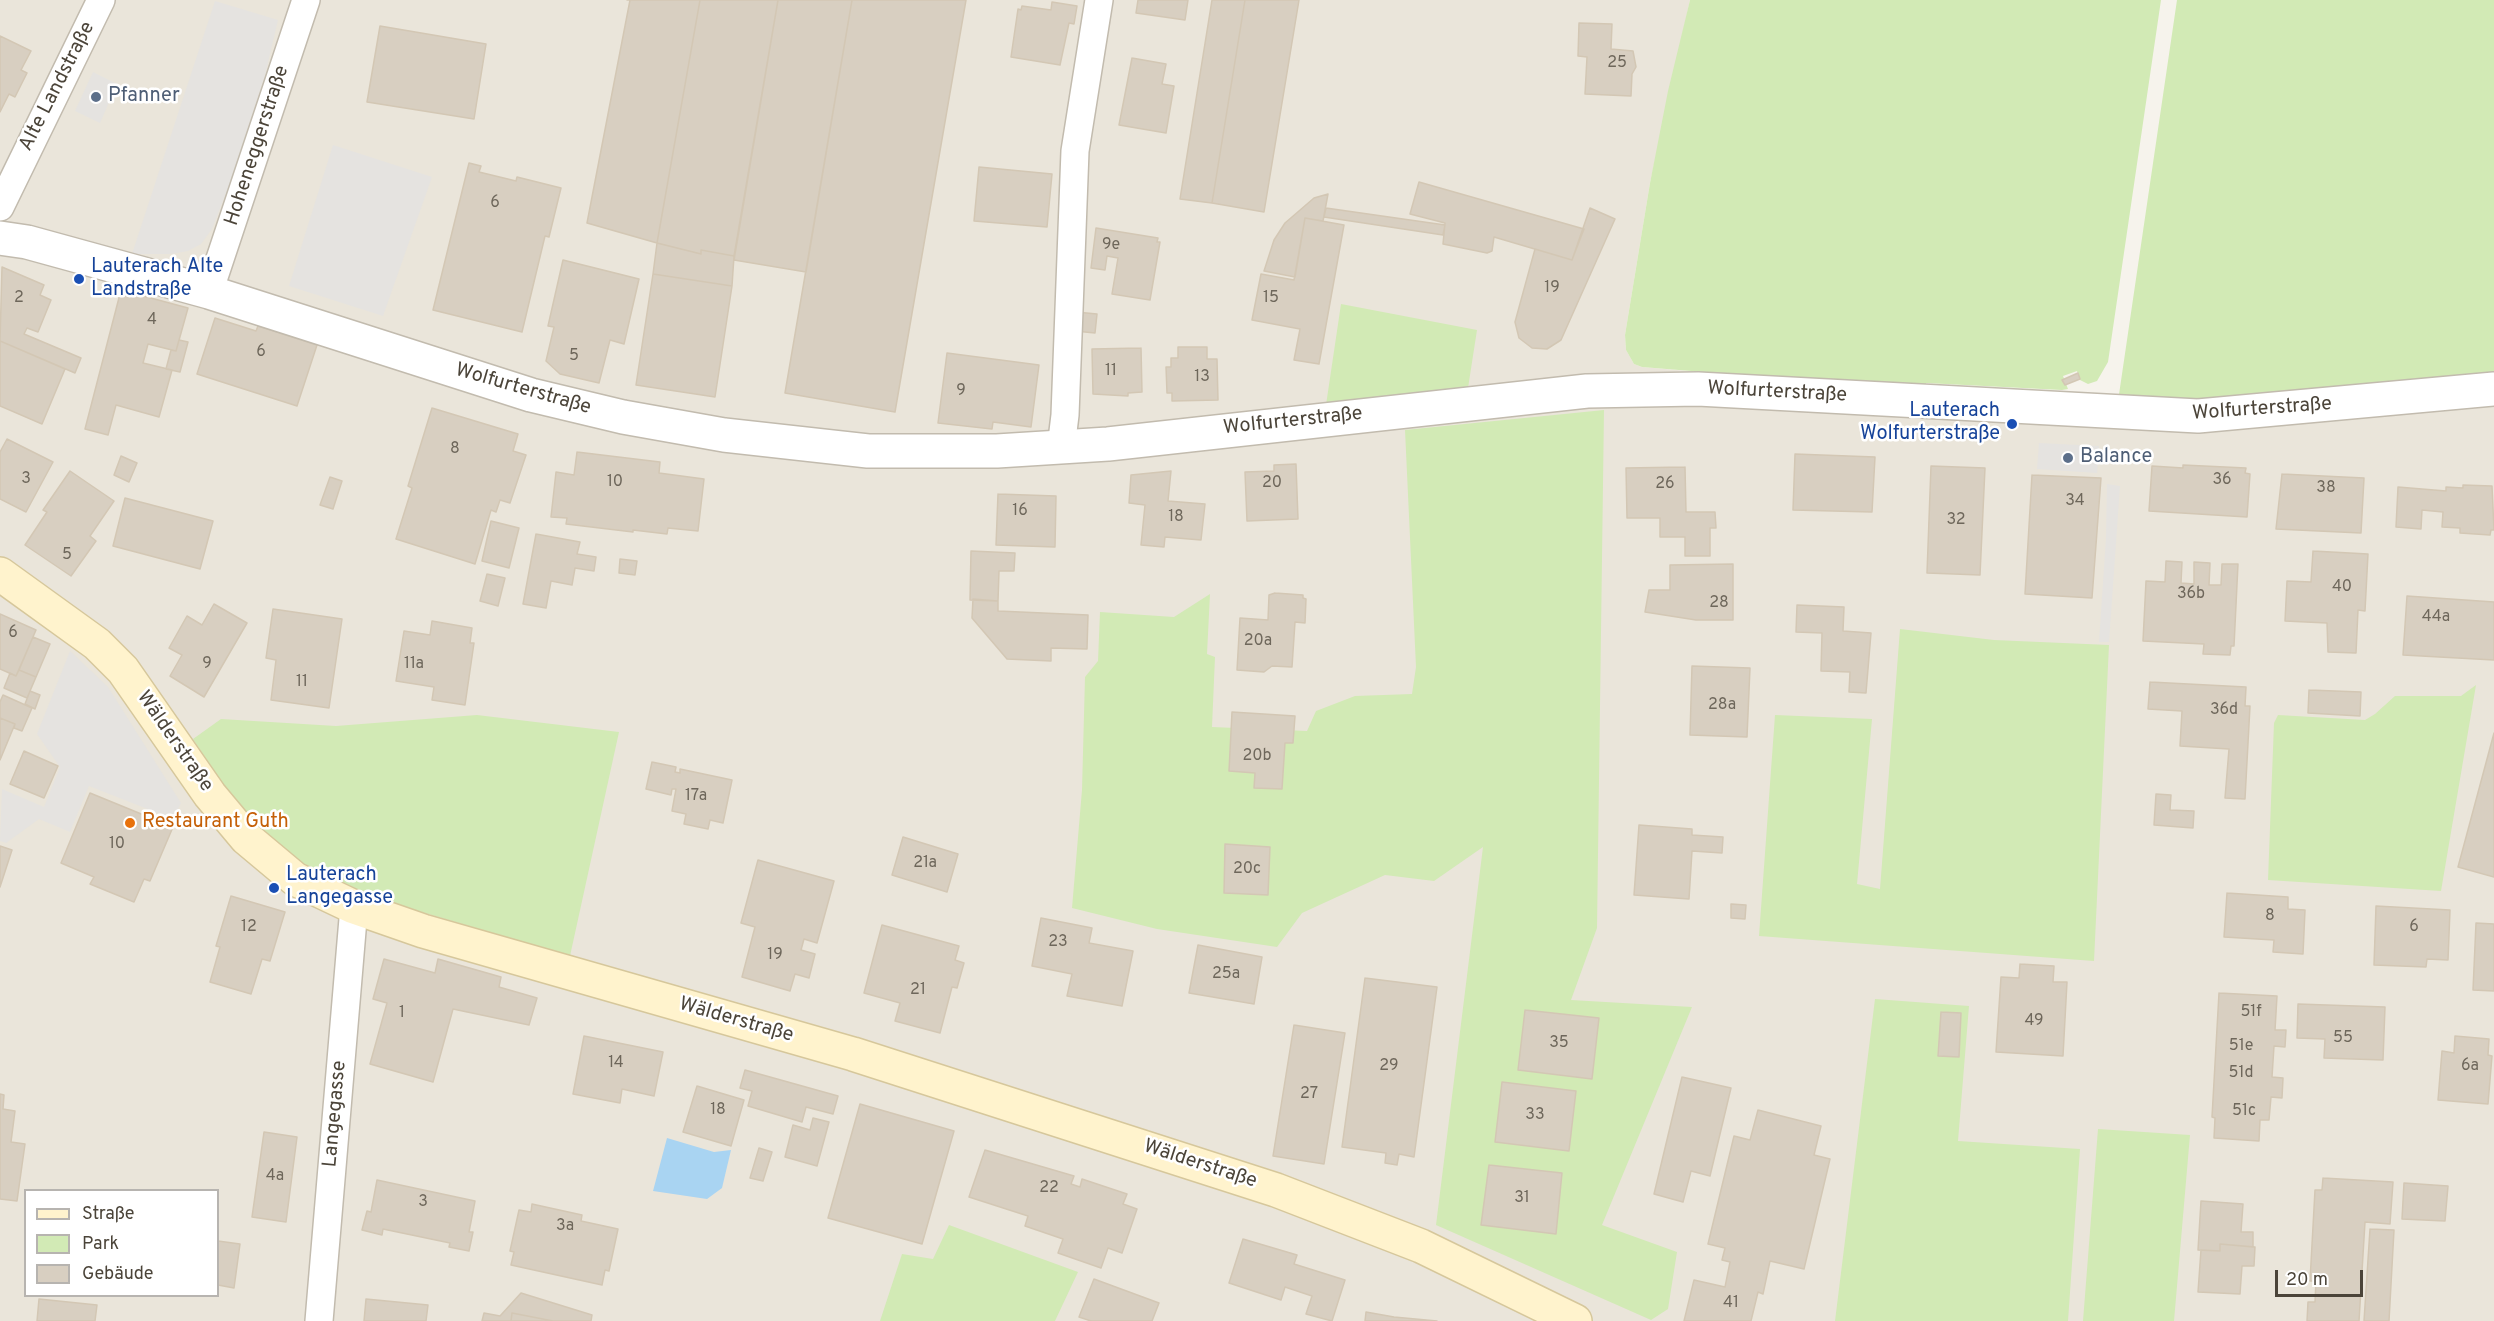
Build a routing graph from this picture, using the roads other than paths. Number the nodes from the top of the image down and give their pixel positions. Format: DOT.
graph roads {
  1 [pos="101,0"];
  2 [pos="306,0"];
  3 [pos="1100,0"];
  4 [pos="0,207"];
  5 [pos="0,238"];
  6 [pos="209,292"];
  7 [pos="2494,390"];
  8 [pos="1061,448"];
  9 [pos="0,574"];
  10 [pos="354,908"];
  11 [pos="319,1321"];
  12 [pos="1575,1321"];
  1 -- 4 [label="street, Alte Landstraße"];
  2 -- 6 [label="street, Hoheneggerstraße"];
  3 -- 8 [label="street"];
  5 -- 6 [label="street, Wolfurterstraße"];
  6 -- 8 [label="street, Wolfurterstraße"];
  7 -- 8 [label="street, Wolfurterstraße"];
  9 -- 10 [label="main road, Wälderstraße"];
  10 -- 11 [label="street, Langegasse"];
  10 -- 12 [label="main road, Wälderstraße"];
}
